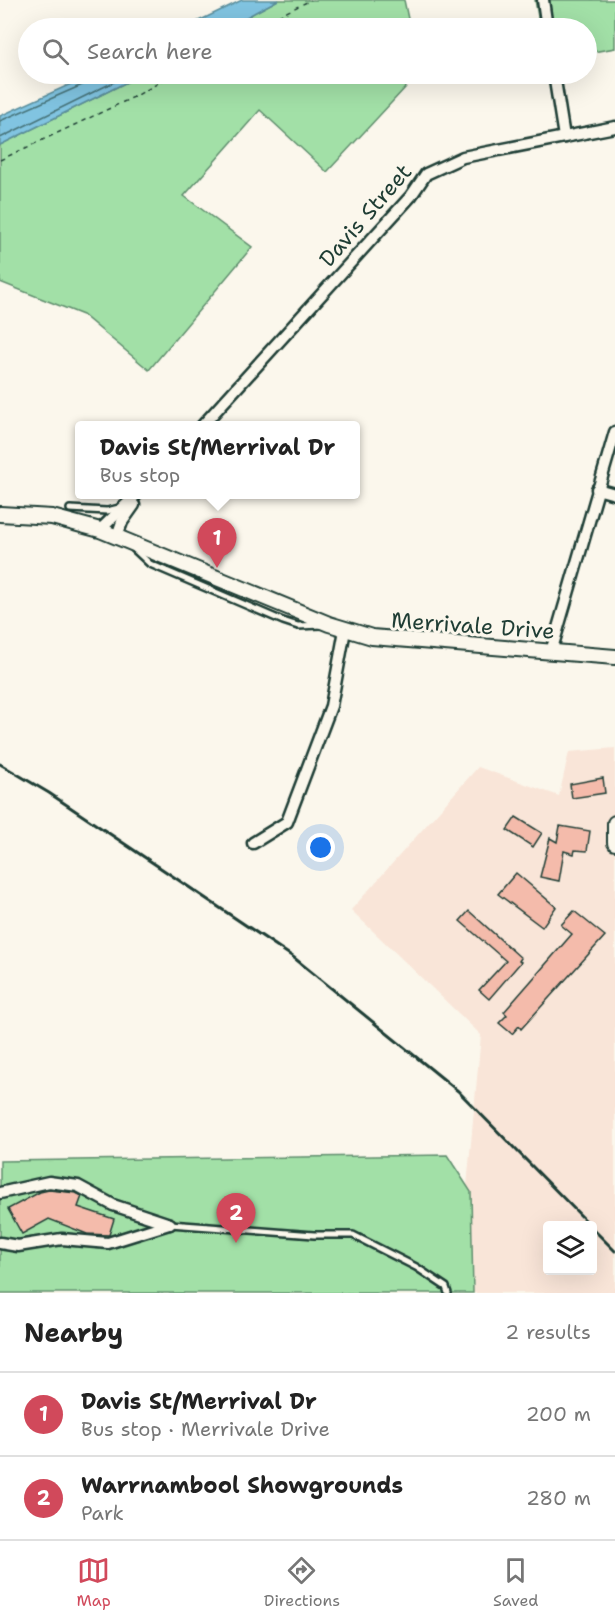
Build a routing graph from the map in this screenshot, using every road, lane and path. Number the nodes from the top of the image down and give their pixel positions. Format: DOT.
graph roads {
  1 [pos="311,0"];
  2 [pos="543,0"];
  3 [pos="274,18"];
  4 [pos="546,18"];
  5 [pos="157,84"];
  6 [pos="556,84"];
  7 [pos="615,128"];
  8 [pos="564,137"];
  9 [pos="0,160"];
  10 [pos="207,421"];
  11 [pos="615,432"];
  12 [pos="597,489"];
  13 [pos="615,494"];
  14 [pos="134,499"];
  15 [pos="136,499"];
  16 [pos="128,504"];
  17 [pos="70,509"];
  18 [pos="0,514"];
  19 [pos="100,530"];
  20 [pos="121,537"];
  21 [pos="345,630"];
  22 [pos="551,652"];
  23 [pos="615,657"];
  24 [pos="615,823"];
  25 [pos="253,843"];
  26 [pos="615,843"];
  27 [pos="0,1193"];
  28 [pos="170,1224"];
  29 [pos="0,1244"];
  30 [pos="448,1293"];
  1 -- 3 [label="path"];
  2 -- 4 [label="street"];
  5 -- 9 [label="path"];
  6 -- 8 [label="street"];
  7 -- 8 [label="street, Davis Street"];
  8 -- 10 [label="street, Davis Street"];
  11 -- 12 [label="street"];
  12 -- 13 [label="street"];
  12 -- 22 [label="street"];
  14 -- 16 [label="street"];
  15 -- 20 [label="street"];
  16 -- 17 [label="lane"];
  16 -- 19 [label="street"];
  18 -- 19 [label="street, Merrivale Drive"];
  19 -- 20 [label="street, Merrivale Drive"];
  20 -- 21 [label="street, Merrivale Drive"];
  21 -- 22 [label="street, Merrivale Drive"];
  21 -- 25 [label="street"];
  22 -- 23 [label="street, Merrivale Drive"];
  24 -- 26 [label="street"];
  27 -- 28 [label="street"];
  28 -- 29 [label="street"];
  28 -- 30 [label="lane"];
}
